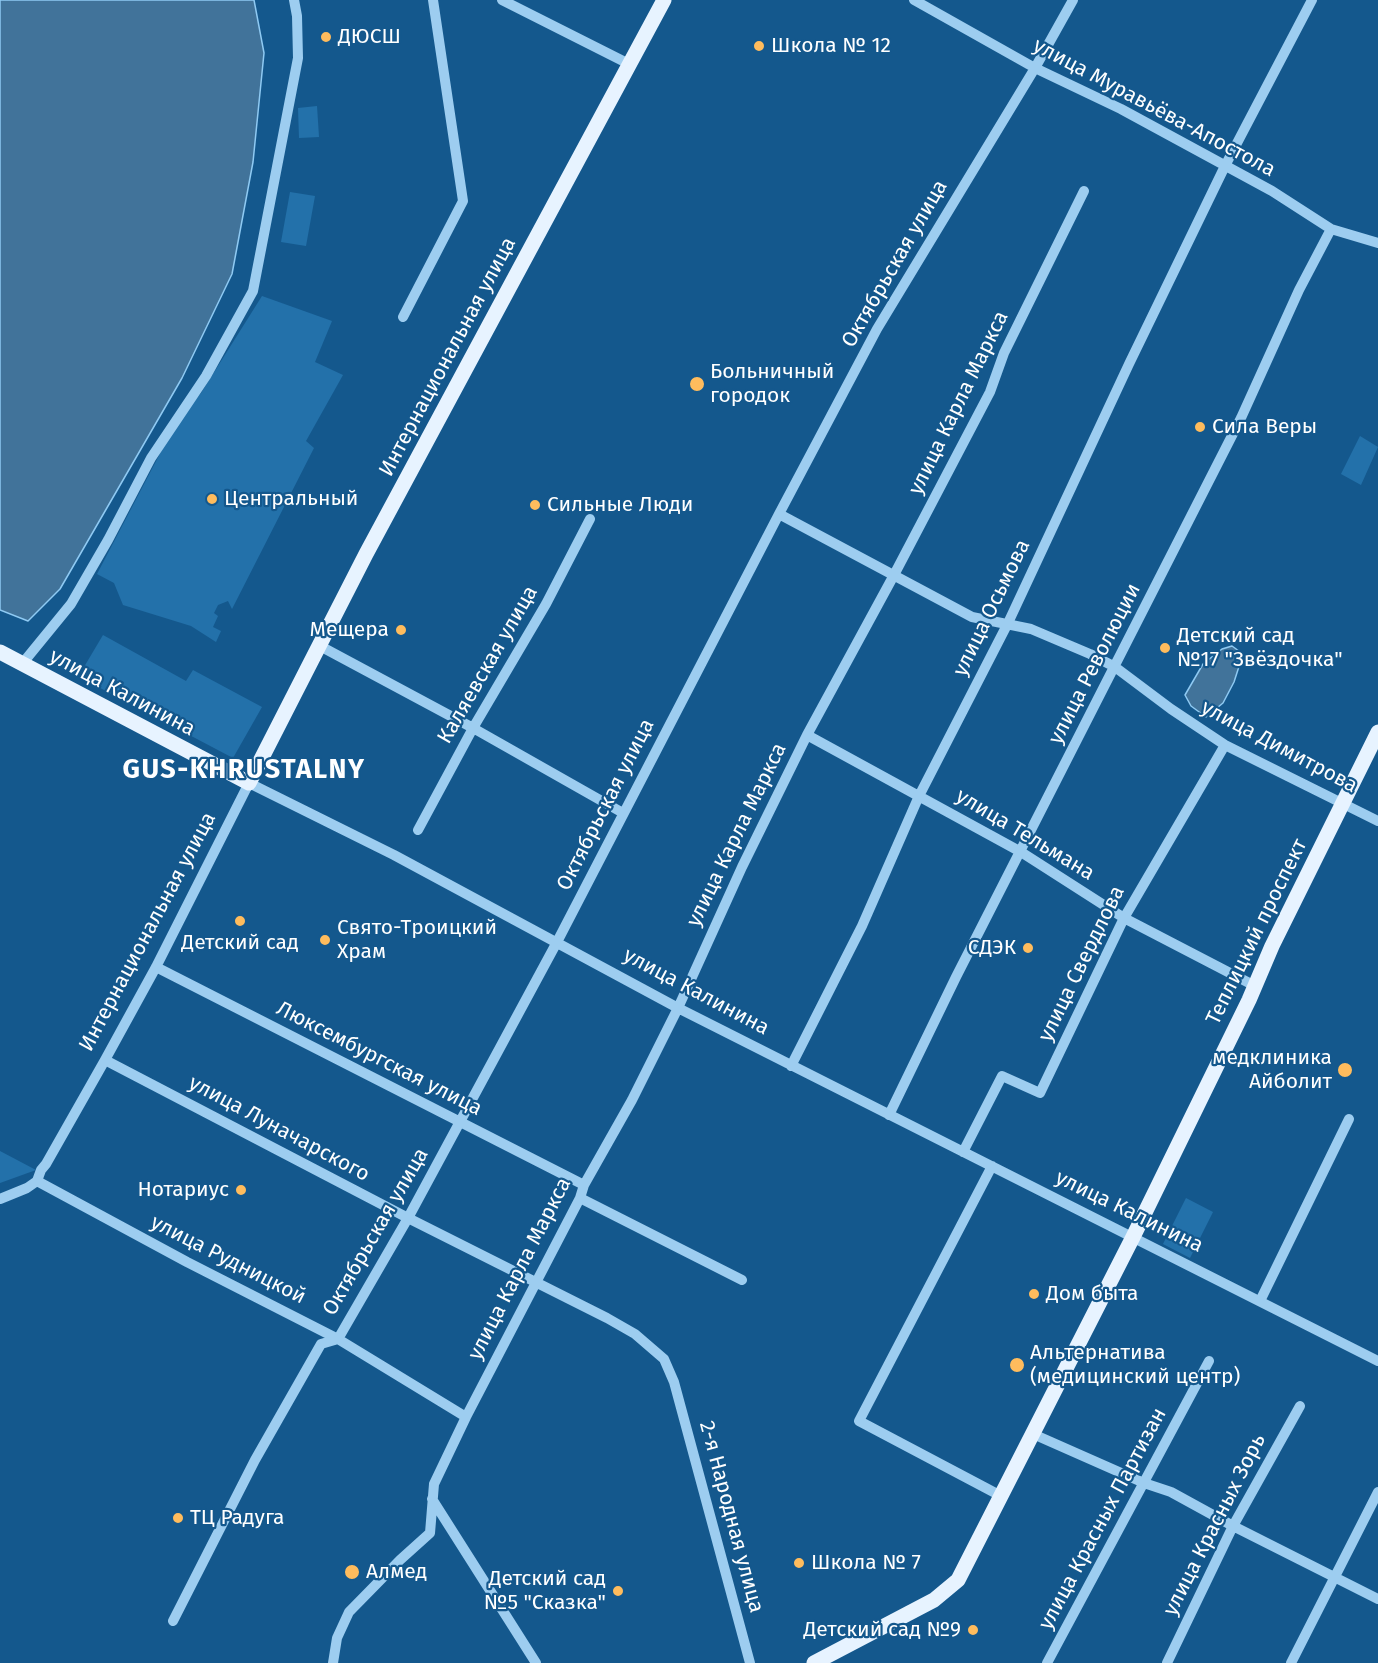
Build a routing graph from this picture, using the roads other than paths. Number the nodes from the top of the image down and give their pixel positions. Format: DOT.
graph roads {
  1 [pos="294,0"];
  2 [pos="433,0"];
  3 [pos="502,0"];
  4 [pos="664,0"];
  5 [pos="914,0"];
  6 [pos="1073,0"];
  7 [pos="1312,0"];
  8 [pos="629,64"];
  9 [pos="1035,68"];
  10 [pos="1225,166"];
  11 [pos="1084,191"];
  12 [pos="1331,229"];
  13 [pos="1378,243"];
  14 [pos="403,317"];
  15 [pos="779,514"];
  16 [pos="590,519"];
  17 [pos="894,575"];
  18 [pos="1008,623"];
  19 [pos="320,646"];
  20 [pos="0,652"];
  21 [pos="22,664"];
  22 [pos="1115,667"];
  23 [pos="473,728"];
  24 [pos="1378,732"];
  25 [pos="807,735"];
  26 [pos="1225,745"];
  27 [pos="249,783"];
  28 [pos="919,796"];
  29 [pos="1344,803"];
  30 [pos="623,813"];
  31 [pos="1378,821"];
  32 [pos="418,830"];
  33 [pos="1021,852"];
  34 [pos="1124,918"];
  35 [pos="557,942"];
  36 [pos="156,967"];
  37 [pos="1255,986"];
  38 [pos="678,1008"];
  39 [pos="105,1060"];
  40 [pos="791,1065"];
  41 [pos="889,1115"];
  42 [pos="1349,1119"];
  43 [pos="460,1122"];
  44 [pos="963,1152"];
  45 [pos="992,1166"];
  46 [pos="37,1180"];
  47 [pos="584,1185"];
  48 [pos="580,1198"];
  49 [pos="0,1199"];
  50 [pos="408,1218"];
  51 [pos="1133,1237"];
  52 [pos="742,1280"];
  53 [pos="537,1282"];
  54 [pos="1260,1300"];
  55 [pos="338,1339"];
  56 [pos="1209,1361"];
  57 [pos="1378,1361"];
  58 [pos="674,1382"];
  59 [pos="1300,1406"];
  60 [pos="466,1417"];
  61 [pos="1033,1434"];
  62 [pos="1144,1482"];
  63 [pos="1378,1492"];
  64 [pos="1001,1496"];
  65 [pos="431,1499"];
  66 [pos="1233,1526"];
  67 [pos="1336,1578"];
  68 [pos="1378,1599"];
  69 [pos="173,1621"];
  70 [pos="333,1663"];
  71 [pos="536,1663"];
  72 [pos="750,1663"];
  73 [pos="814,1663"];
  74 [pos="1047,1663"];
  75 [pos="1167,1663"];
  76 [pos="1291,1663"];
  1 -- 21 [label="street"];
  2 -- 14 [label="street"];
  3 -- 8 [label="street"];
  4 -- 8 [label="main road, Интернациональная улица"];
  5 -- 9 [label="street, улица Муравьёва-Апостола"];
  6 -- 9 [label="street, Октябрьская улица"];
  7 -- 10 [label="street, улица Осьмова"];
  8 -- 19 [label="main road, Интернациональная улица"];
  9 -- 10 [label="street, улица Муравьёва-Апостола"];
  9 -- 15 [label="street, Октябрьская улица"];
  10 -- 12 [label="street, улица Муравьёва-Апостола"];
  10 -- 18 [label="street, улица Осьмова"];
  11 -- 17 [label="street, улица Карла Маркса"];
  12 -- 13 [label="street, улица Муравьёва-Апостола"];
  12 -- 22 [label="street, улица Революции"];
  15 -- 17 [label="street, улица Димитрова"];
  15 -- 30 [label="street, Октябрьская улица"];
  16 -- 23 [label="street, Каляевская улица"];
  17 -- 18 [label="street, улица Димитрова"];
  17 -- 25 [label="street, улица Карла Маркса"];
  18 -- 22 [label="street, улица Димитрова"];
  18 -- 28 [label="street, улица Осьмова"];
  19 -- 23 [label="street"];
  19 -- 27 [label="main road, Интернациональная улица"];
  20 -- 21 [label="main road, улица Калинина"];
  21 -- 27 [label="main road, улица Калинина"];
  22 -- 26 [label="street, улица Димитрова"];
  22 -- 33 [label="street, улица Революции"];
  23 -- 30 [label="street"];
  23 -- 32 [label="street, Каляевская улица"];
  24 -- 29 [label="main road, Теплицкий проспект"];
  25 -- 28 [label="street, улица Тельмана"];
  25 -- 38 [label="street, улица Карла Маркса"];
  26 -- 29 [label="street, улица Димитрова"];
  26 -- 34 [label="street, улица Свердлова"];
  27 -- 35 [label="street, улица Калинина"];
  27 -- 36 [label="street, Интернациональная улица"];
  28 -- 33 [label="street, улица Тельмана"];
  28 -- 40 [label="street, улица Осьмова"];
  29 -- 31 [label="street, улица Димитрова"];
  29 -- 37 [label="main road, Теплицкий проспект"];
  30 -- 35 [label="street, Октябрьская улица"];
  33 -- 34 [label="street, улица Тельмана"];
  33 -- 41 [label="street, улица Революции"];
  34 -- 37 [label="street, улица Тельмана"];
  34 -- 44 [label="street, улица Свердлова"];
  35 -- 38 [label="street, улица Калинина"];
  35 -- 43 [label="street, Октябрьская улица"];
  36 -- 39 [label="street, Интернациональная улица"];
  36 -- 43 [label="street, Люксембургская улица"];
  37 -- 51 [label="main road, Теплицкий проспект"];
  38 -- 40 [label="street, улица Калинина"];
  38 -- 47 [label="street, улица Карла Маркса"];
  39 -- 46 [label="street, Интернациональная улица"];
  39 -- 50 [label="street, улица Луначарского"];
  40 -- 41 [label="street, улица Калинина"];
  41 -- 44 [label="street, улица Калинина"];
  42 -- 54 [label="street"];
  43 -- 47 [label="street, Люксембургская улица"];
  43 -- 50 [label="street, Октябрьская улица"];
  44 -- 45 [label="street, улица Калинина"];
  45 -- 51 [label="street, улица Калинина"];
  45 -- 64 [label="street"];
  46 -- 49 [label="street"];
  46 -- 55 [label="street, улица Рудницкой"];
  47 -- 48 [label="street, улица Карла Маркса"];
  48 -- 52 [label="street"];
  48 -- 53 [label="street, улица Карла Маркса"];
  50 -- 53 [label="street, улица Луначарского"];
  50 -- 55 [label="street, Октябрьская улица"];
  51 -- 54 [label="street, улица Калинина"];
  51 -- 61 [label="main road, Теплицкий проспект"];
  53 -- 58 [label="street, улица Луначарского"];
  53 -- 60 [label="street, улица Карла Маркса"];
  54 -- 57 [label="street, улица Калинина"];
  55 -- 60 [label="street, улица Рудницкой"];
  55 -- 69 [label="street, Октябрьская улица"];
  56 -- 62 [label="street, улица Красных Партизан"];
  58 -- 72 [label="street, 2-я Народная улица"];
  59 -- 66 [label="street, улица Красных Зорь"];
  60 -- 65 [label="street, улица Карла Маркса"];
  61 -- 62 [label="street"];
  61 -- 64 [label="main road, Теплицкий проспект"];
  62 -- 66 [label="street"];
  62 -- 74 [label="street, улица Красных Партизан"];
  63 -- 67 [label="street"];
  64 -- 73 [label="main road, Теплицкий проспект"];
  65 -- 70 [label="street, улица Карла Маркса"];
  65 -- 71 [label="street"];
  66 -- 67 [label="street"];
  66 -- 75 [label="street, улица Красных Зорь"];
  67 -- 68 [label="street"];
  67 -- 76 [label="street"];
}
